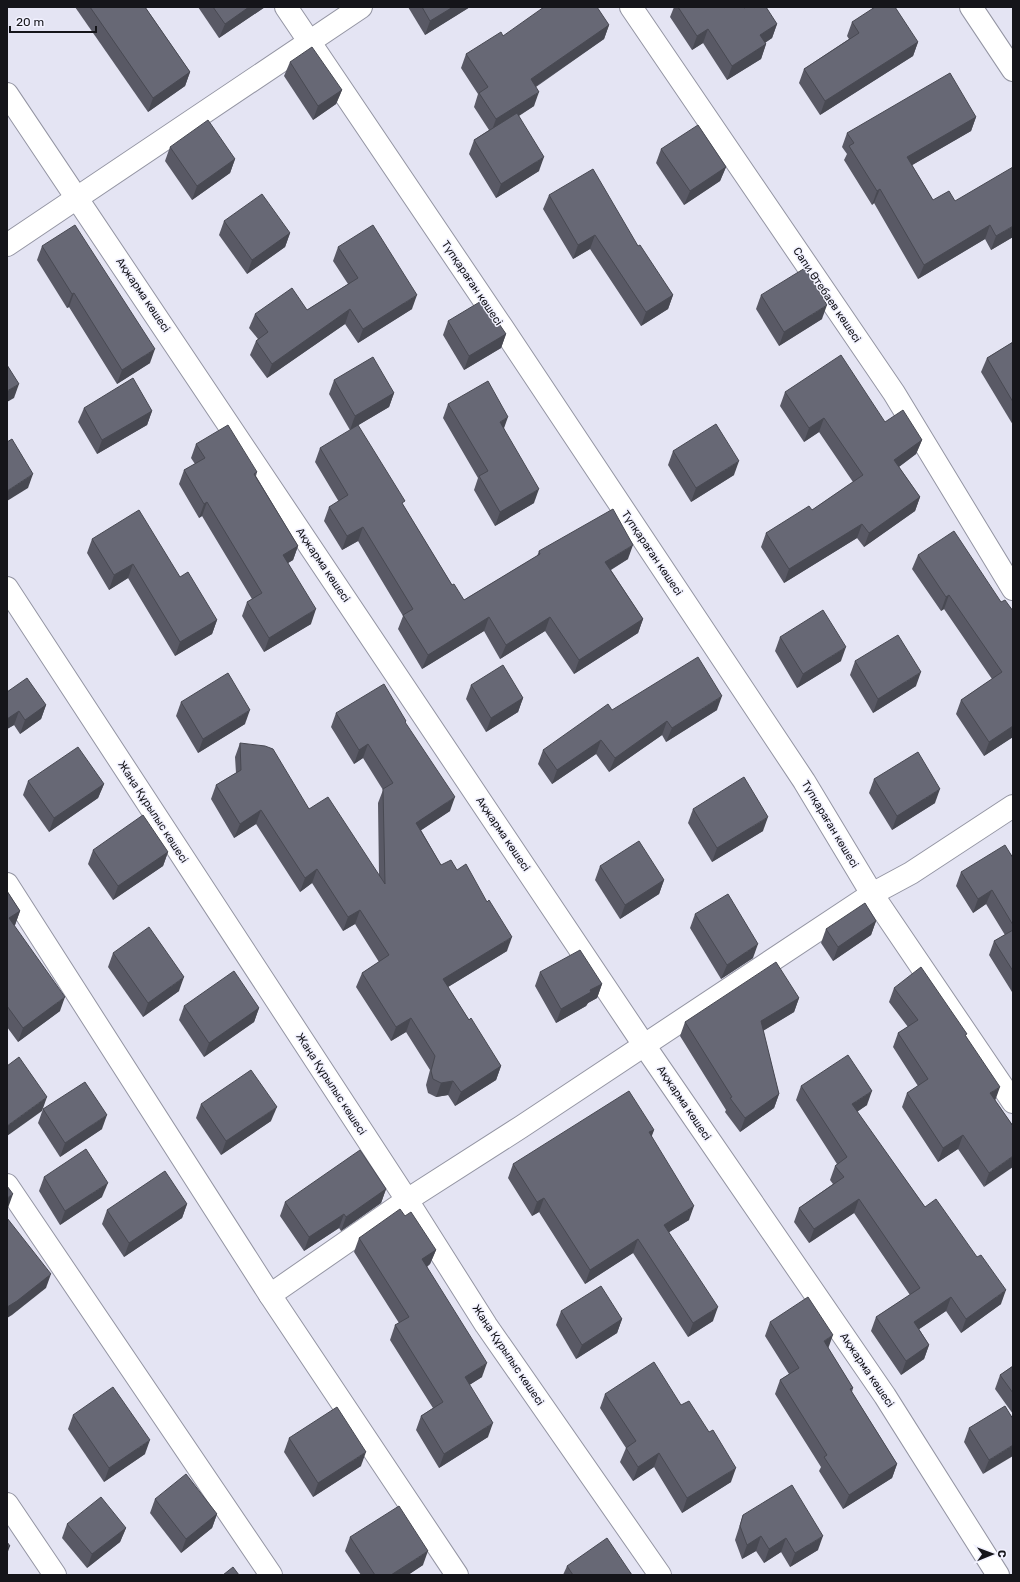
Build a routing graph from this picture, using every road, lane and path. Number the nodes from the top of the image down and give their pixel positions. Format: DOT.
graph roads {
  1 [pos="286,7"];
  2 [pos="361,7"];
  3 [pos="631,7"];
  4 [pos="971,7"];
  5 [pos="309,42"];
  6 [pos="1013,70"];
  7 [pos="7,94"];
  8 [pos="77,198"];
  9 [pos="7,245"];
  10 [pos="7,588"];
  11 [pos="1013,589"];
  12 [pos="1013,806"];
  13 [pos="7,884"];
  14 [pos="872,894"];
  15 [pos="644,1045"];
  16 [pos="1013,1102"];
  17 [pos="7,1184"];
  18 [pos="407,1200"];
  19 [pos="270,1295"];
  20 [pos="7,1504"];
  21 [pos="55,1575"];
  22 [pos="271,1575"];
  23 [pos="457,1575"];
  24 [pos="660,1575"];
  25 [pos="998,1575"];
  1 -- 5 [label="street, Түпқараған көшесі"];
  2 -- 5 [label="street"];
  3 -- 11 [label="street, Сапи Өтебаев көшесі"];
  4 -- 6 [label="street"];
  5 -- 8 [label="street"];
  5 -- 14 [label="street, Түпқараған көшесі"];
  7 -- 8 [label="street, Ақжарма көшесі"];
  8 -- 9 [label="street"];
  8 -- 15 [label="street, Ақжарма көшесі"];
  10 -- 18 [label="street, Жаңа Құрылыс көшесі"];
  12 -- 14 [label="street"];
  13 -- 19 [label="street"];
  14 -- 15 [label="street"];
  14 -- 16 [label="street, Түпқараған көшесі"];
  15 -- 18 [label="street"];
  15 -- 25 [label="street, Ақжарма көшесі"];
  17 -- 22 [label="street"];
  18 -- 19 [label="street"];
  18 -- 24 [label="street, Жаңа Құрылыс көшесі"];
  19 -- 23 [label="street"];
  20 -- 21 [label="street"];
}
